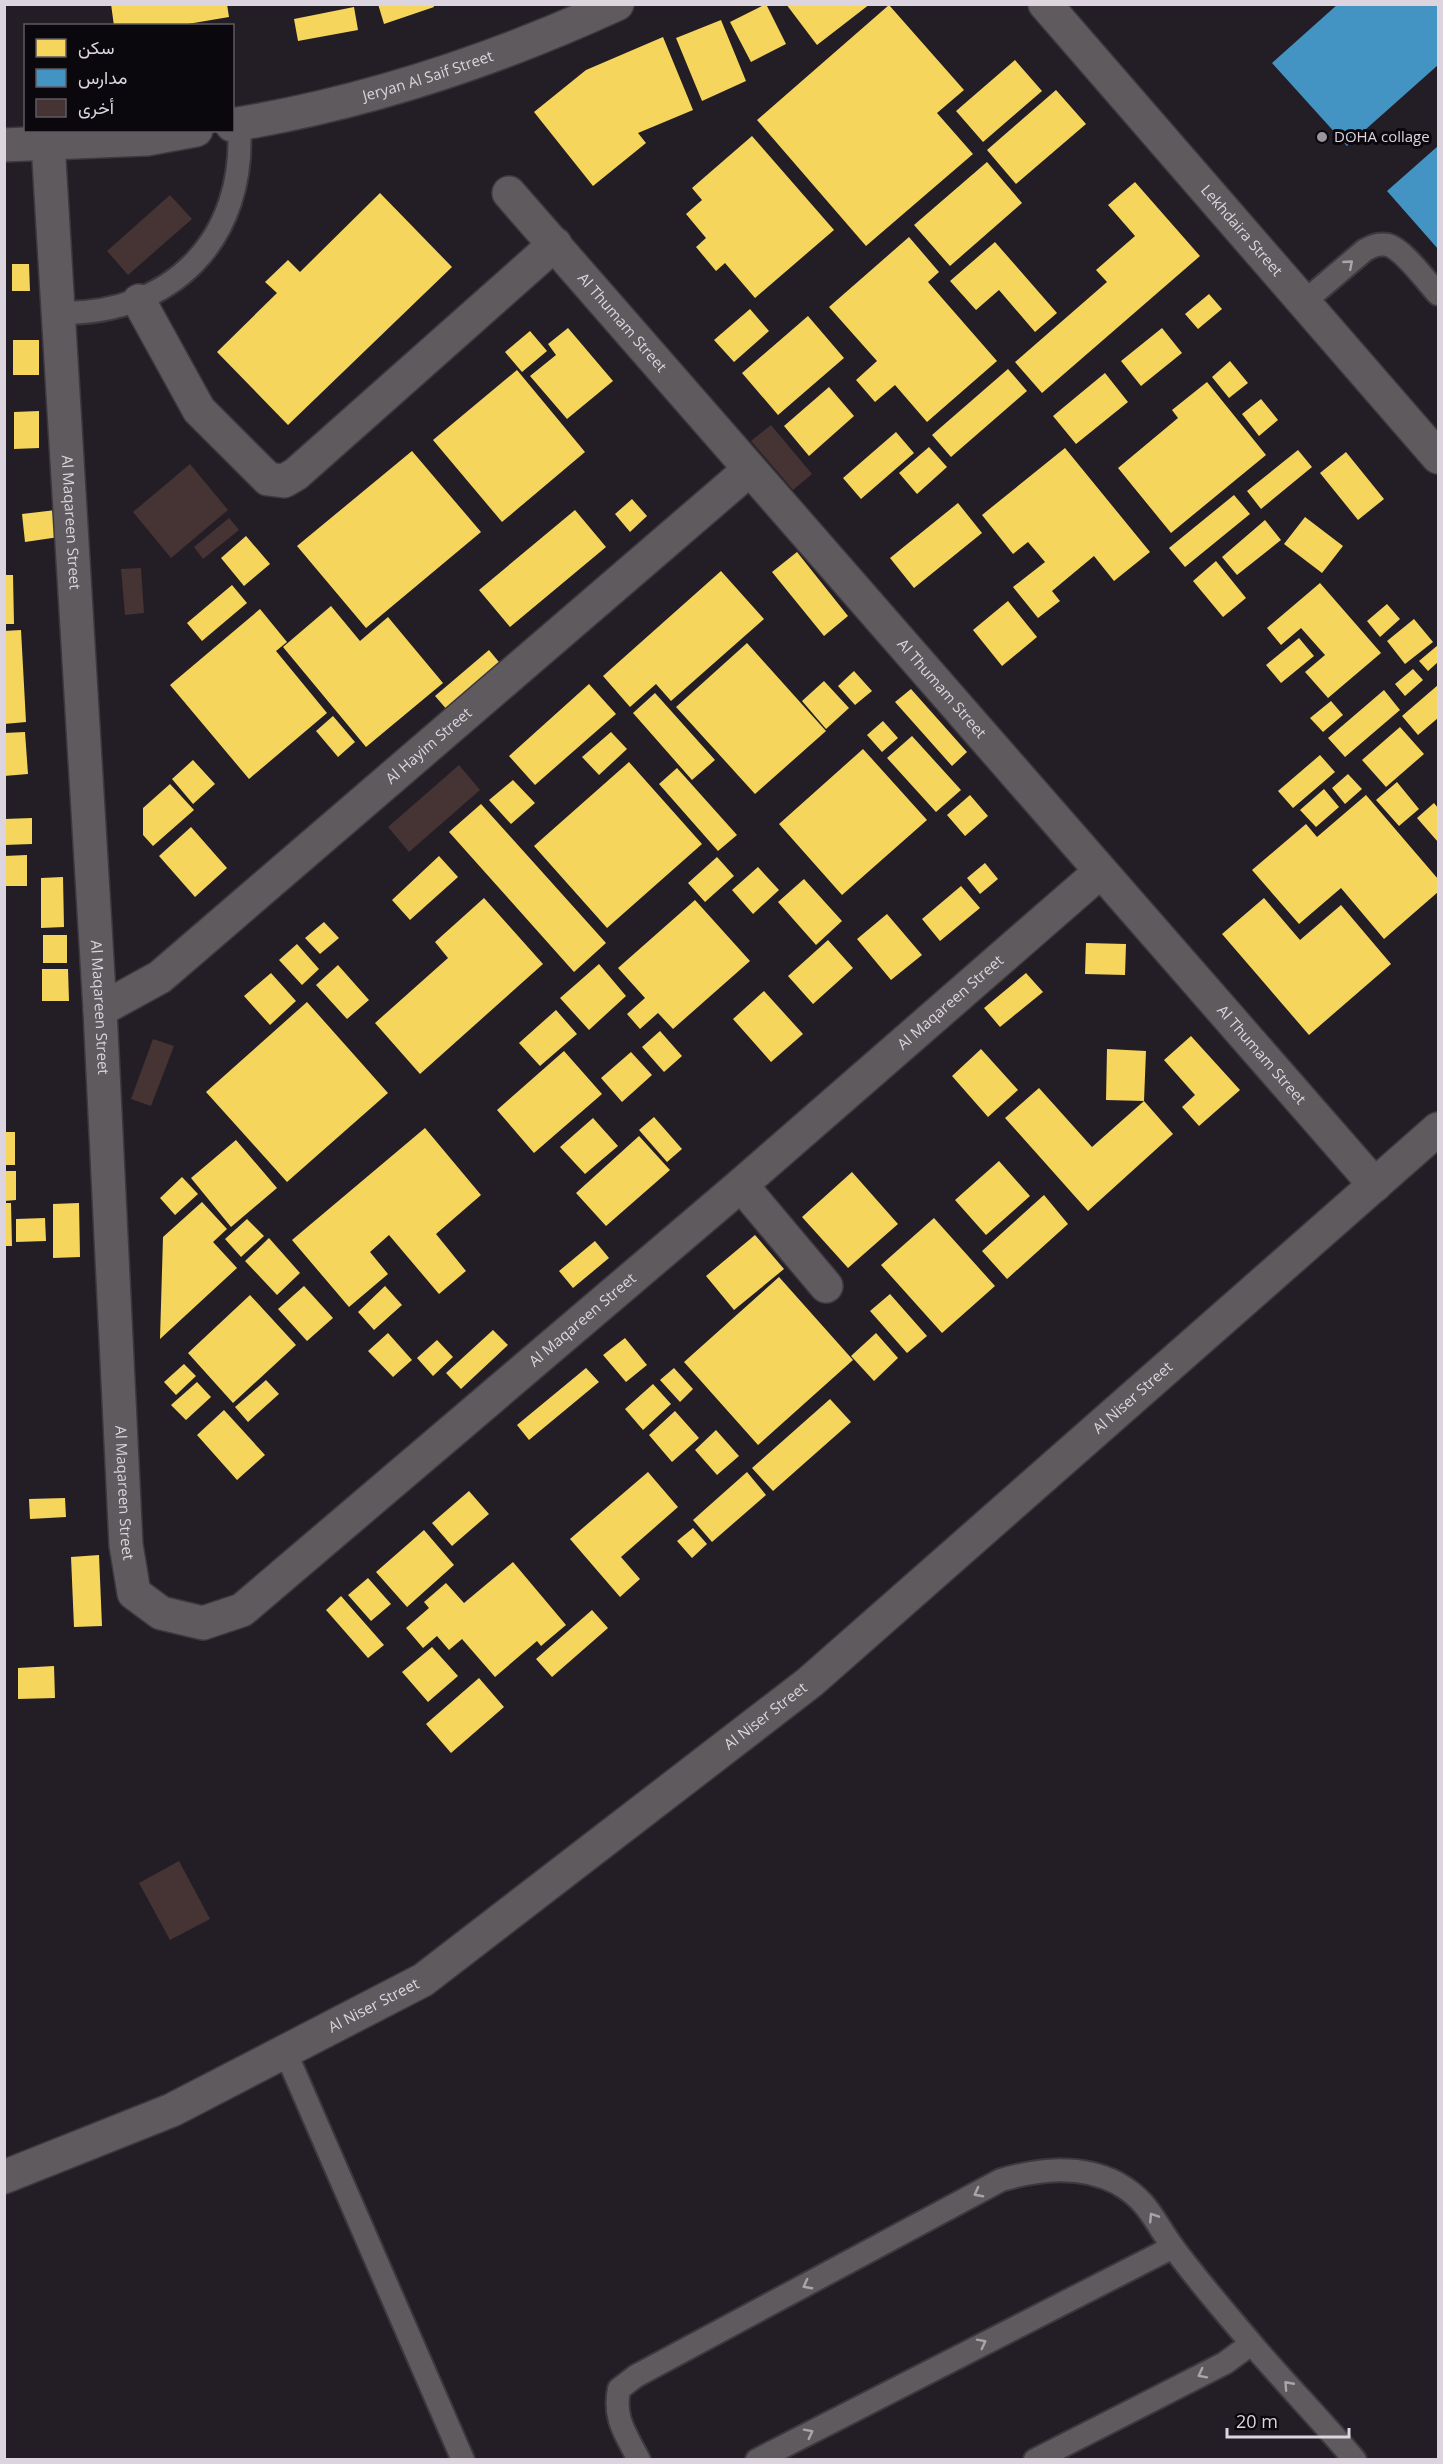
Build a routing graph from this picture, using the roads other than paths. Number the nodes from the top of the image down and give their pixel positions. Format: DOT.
graph roads {
  1 [pos="617,4"];
  2 [pos="1045,4"];
  3 [pos="236,124"];
  4 [pos="185,132"];
  5 [pos="48,143"];
  6 [pos="4,145"];
  7 [pos="509,193"];
  8 [pos="555,244"];
  9 [pos="1438,294"];
  10 [pos="139,301"];
  11 [pos="1304,302"];
  12 [pos="59,313"];
  13 [pos="1438,457"];
  14 [pos="749,470"];
  15 [pos="1100,872"];
  16 [pos="100,1010"];
  17 [pos="1438,1129"];
  18 [pos="741,1185"];
  19 [pos="1376,1185"];
  20 [pos="826,1286"];
  21 [pos="285,2051"];
  22 [pos="4,2177"];
  23 [pos="1173,2247"];
  24 [pos="1251,2344"];
  25 [pos="1345,2457"];
  26 [pos="462,2460"];
  27 [pos="639,2460"];
  28 [pos="757,2460"];
  29 [pos="1035,2460"];
  1 -- 3 [label="street, Jeryan Al Saif Street"];
  2 -- 11 [label="street, Lekhdaira Street"];
  3 -- 10 [label="lane"];
  4 -- 5 [label="street"];
  5 -- 6 [label="street"];
  5 -- 12 [label="street, Al Maqareen Street"];
  7 -- 8 [label="street, Al Thumam Street"];
  8 -- 10 [label="street"];
  8 -- 14 [label="street, Al Thumam Street"];
  11 -- 9 [label="lane, one-way"];
  10 -- 12 [label="lane"];
  11 -- 13 [label="street, Lekhdaira Street"];
  12 -- 16 [label="street, Al Maqareen Street"];
  14 -- 15 [label="street, Al Thumam Street"];
  14 -- 16 [label="street, Al Hayim Street"];
  15 -- 18 [label="street, Al Maqareen Street"];
  15 -- 19 [label="street, Al Thumam Street"];
  16 -- 18 [label="street, Al Maqareen Street"];
  17 -- 19 [label="street, Al Niser Street"];
  18 -- 20 [label="street"];
  19 -- 21 [label="street, Al Niser Street"];
  21 -- 22 [label="street, Al Niser Street"];
  21 -- 26 [label="lane"];
  23 -- 24 [label="lane"];
  23 -- 27 [label="lane, one-way"];
  28 -- 23 [label="lane, one-way"];
  25 -- 24 [label="lane, one-way"];
  24 -- 29 [label="lane, one-way"];
}
